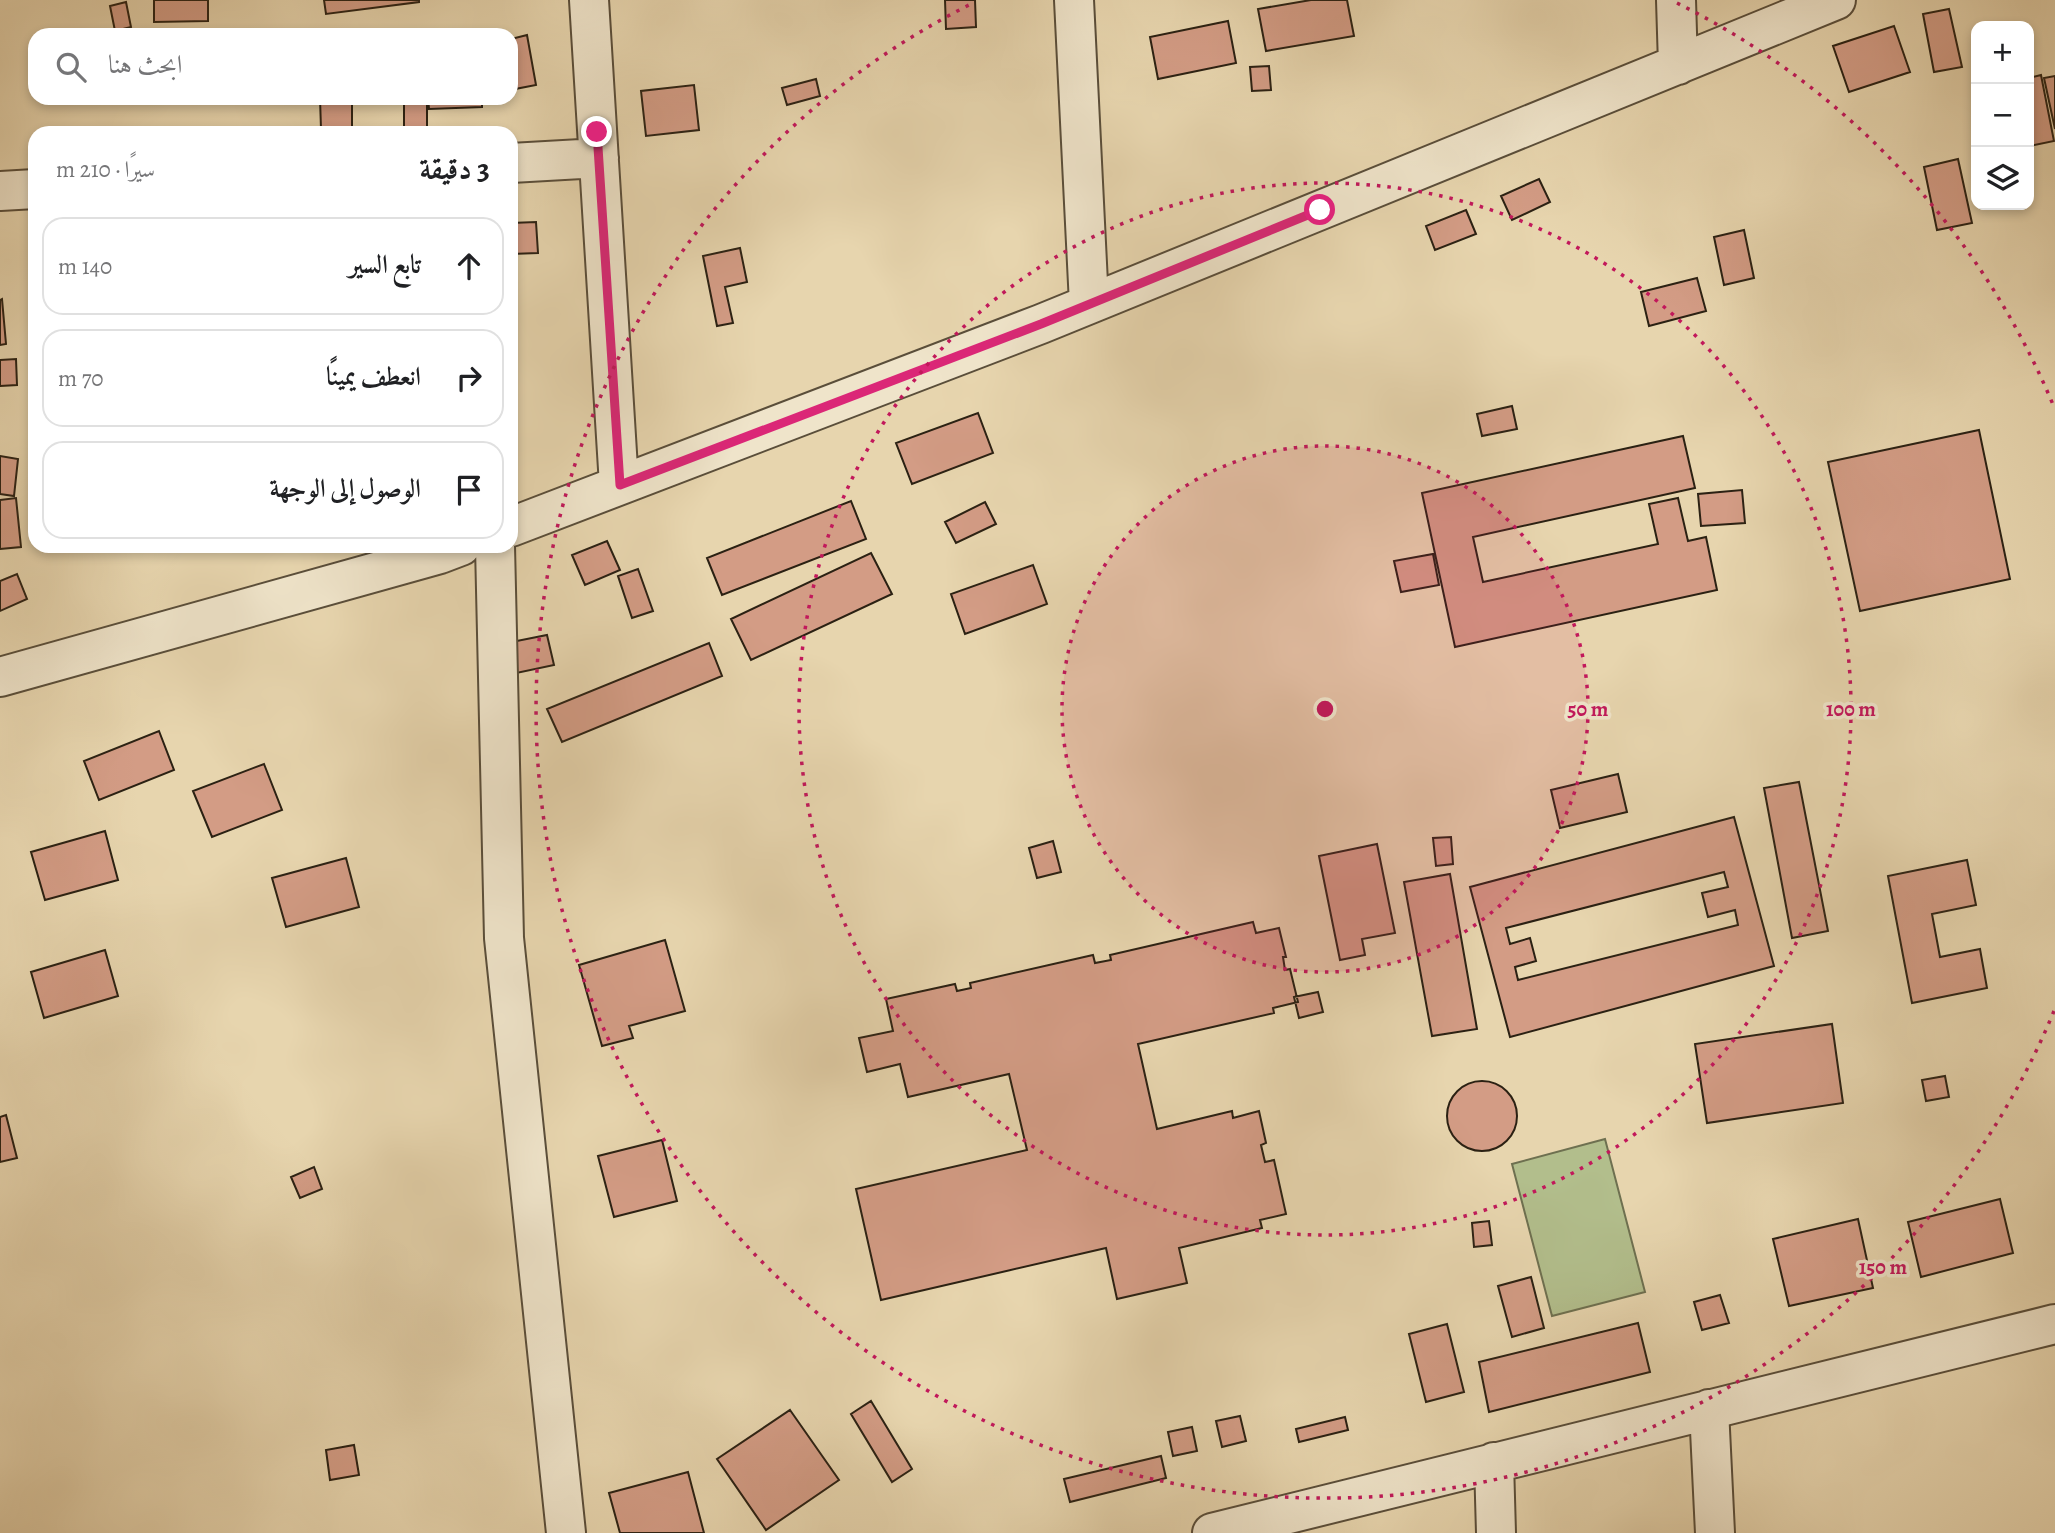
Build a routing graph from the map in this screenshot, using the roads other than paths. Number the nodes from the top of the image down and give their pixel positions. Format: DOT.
graph roads {
  1 [pos="589,0"];
  2 [pos="1074,0"];
  3 [pos="1675,0"];
  4 [pos="1836,0"];
  5 [pos="1678,65"];
  6 [pos="599,159"];
  7 [pos="518,163"];
  8 [pos="28,189"];
  9 [pos="0,191"];
  10 [pos="1089,304"];
  11 [pos="620,485"];
  12 [pos="518,524"];
  13 [pos="443,553"];
  14 [pos="495,553"];
  15 [pos="0,677"];
  16 [pos="2055,1324"];
  17 [pos="1709,1409"];
  18 [pos="1494,1462"];
  19 [pos="566,1533"];
  20 [pos="1212,1533"];
  21 [pos="1496,1533"];
  22 [pos="1715,1533"];
  1 -- 6 [label="street"];
  2 -- 10 [label="street"];
  3 -- 5 [label="street"];
  4 -- 5 [label="street"];
  5 -- 10 [label="street"];
  6 -- 7 [label="street"];
  6 -- 11 [label="street"];
  8 -- 9 [label="street"];
  10 -- 11 [label="street"];
  11 -- 12 [label="street"];
  13 -- 15 [label="street"];
  14 -- 19 [label="street"];
  16 -- 17 [label="street"];
  17 -- 18 [label="street"];
  17 -- 22 [label="street"];
  18 -- 20 [label="street"];
  18 -- 21 [label="street"];
}
